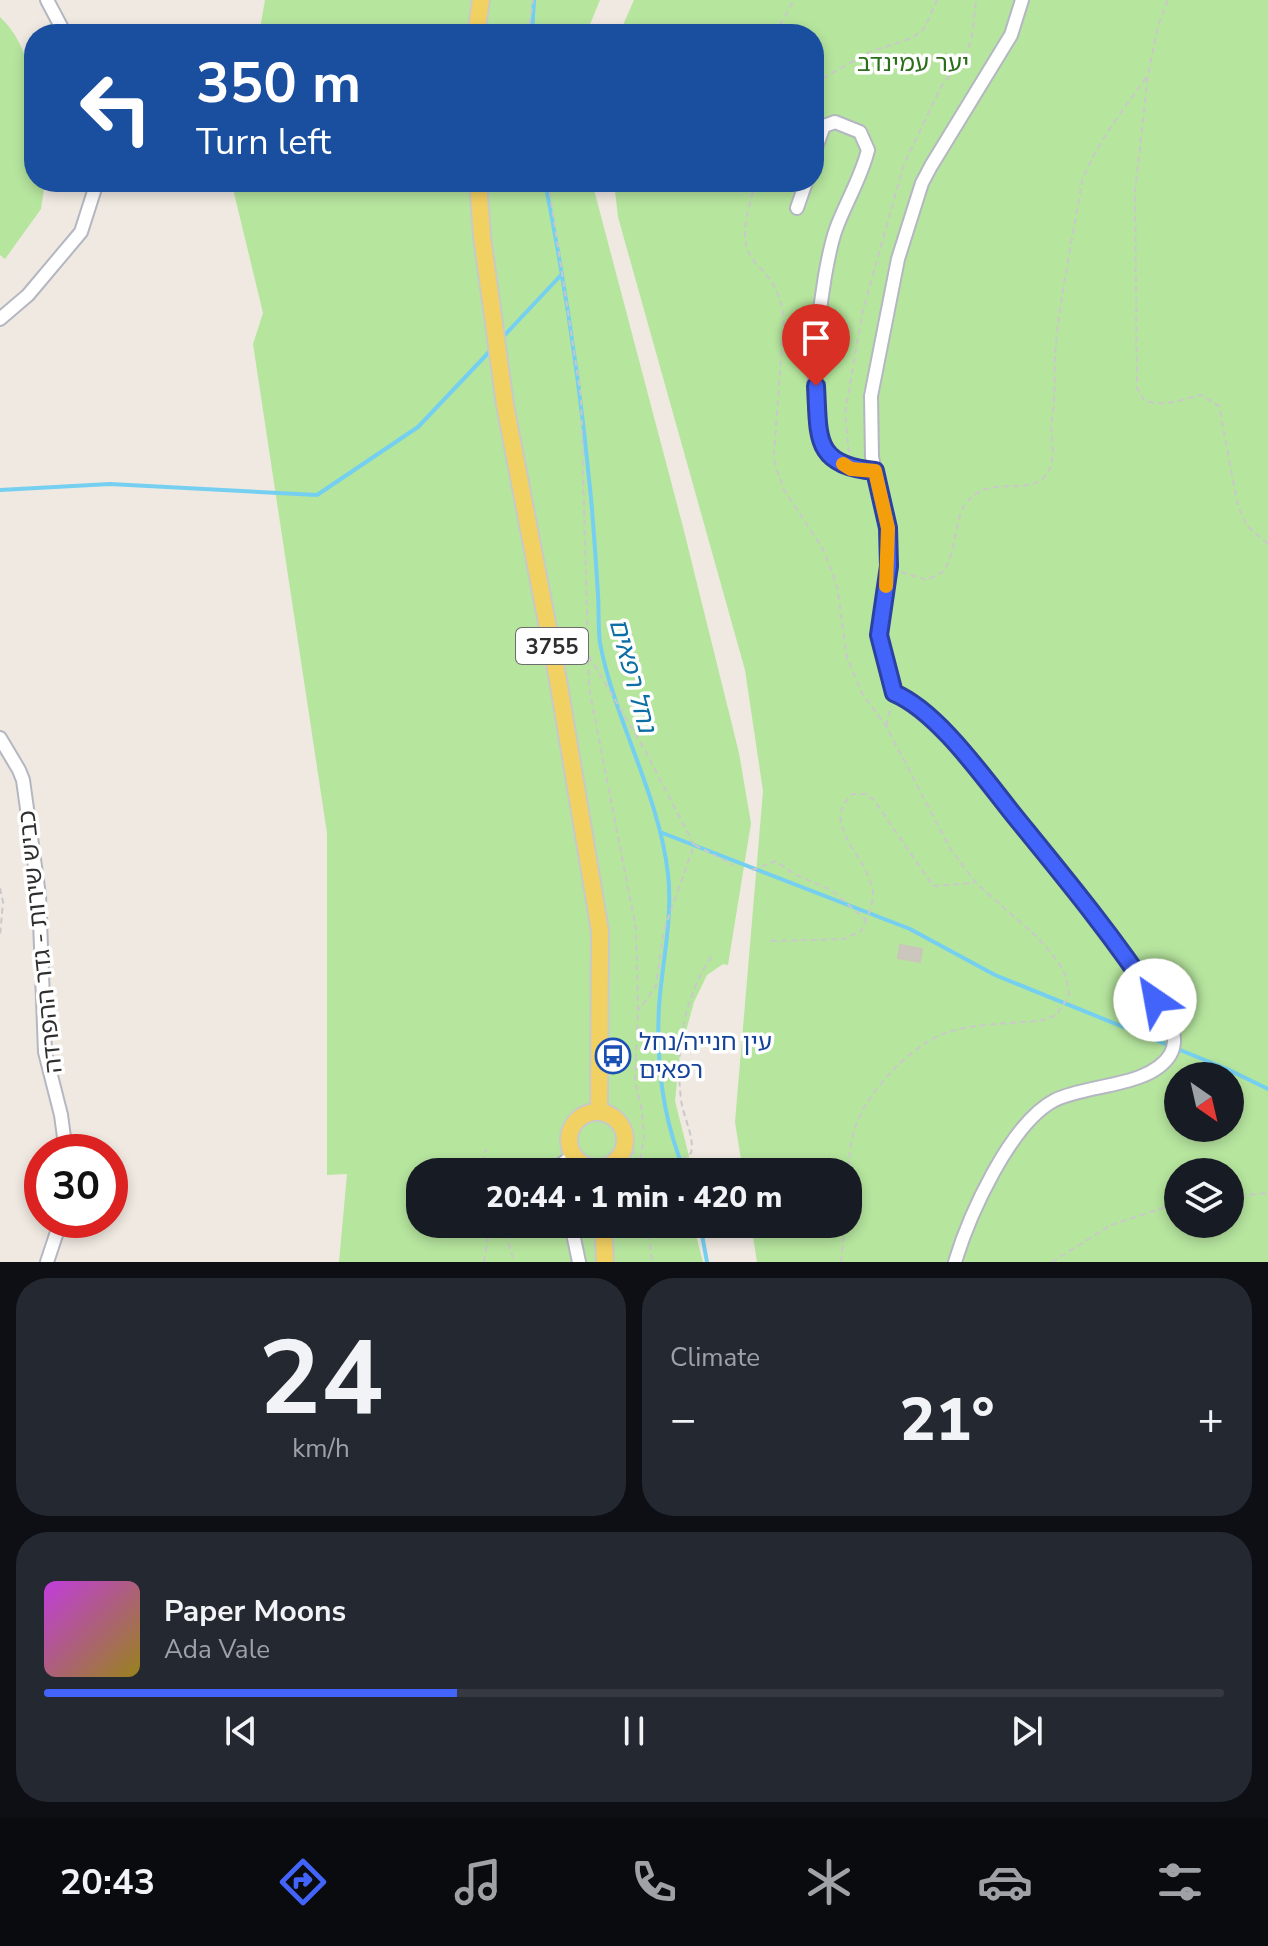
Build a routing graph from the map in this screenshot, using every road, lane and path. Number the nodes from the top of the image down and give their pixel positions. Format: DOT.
graph roads {
  1 [pos="47,0"];
  2 [pos="481,0"];
  3 [pos="533,0"];
  4 [pos="794,0"];
  5 [pos="937,0"];
  6 [pos="1022,0"];
  7 [pos="1168,0"];
  8 [pos="60,24"];
  9 [pos="477,24"];
  10 [pos="529,24"];
  11 [pos="781,24"];
  12 [pos="1148,75"];
  13 [pos="824,77"];
  14 [pos="824,126"];
  15 [pos="94,192"];
  16 [pos="479,192"];
  17 [pos="550,192"];
  18 [pos="753,192"];
  19 [pos="803,192"];
  20 [pos="797,208"];
  21 [pos="0,319"];
  22 [pos="875,471"];
  23 [pos="1268,544"];
  24 [pos="889,566"];
  25 [pos="588,655"];
  26 [pos="894,693"];
  27 [pos="886,726"];
  28 [pos="0,738"];
  29 [pos="694,845"];
  30 [pos="733,865"];
  31 [pos="752,870"];
  32 [pos="976,883"];
  33 [pos="0,888"];
  34 [pos="866,920"];
  35 [pos="0,936"];
  36 [pos="771,941"];
  37 [pos="712,956"];
  38 [pos="638,1011"];
  39 [pos="599,1112"];
  40 [pos="64,1134"];
  41 [pos="625,1141"];
  42 [pos="486,1149"];
  43 [pos="574,1155"];
  44 [pos="484,1158"];
  45 [pos="570,1158"];
  46 [pos="577,1158"];
  47 [pos="618,1158"];
  48 [pos="638,1158"];
  49 [pos="640,1158"];
  50 [pos="684,1158"];
  51 [pos="850,1158"];
  52 [pos="1268,1193"];
  53 [pos="1244,1196"];
  54 [pos="1164,1208"];
  55 [pos="55,1238"];
  56 [pos="488,1238"];
  57 [pos="507,1238"];
  58 [pos="574,1238"];
  59 [pos="604,1238"];
  60 [pos="649,1238"];
  61 [pos="844,1238"];
  62 [pos="47,1262"];
  63 [pos="484,1262"];
  64 [pos="514,1262"];
  65 [pos="579,1262"];
  66 [pos="605,1262"];
  67 [pos="652,1262"];
  68 [pos="841,1262"];
  69 [pos="955,1262"];
  70 [pos="1052,1262"];
  1 -- 8 [label="street"];
  2 -- 9 [label="main road"];
  3 -- 10 [label="path"];
  4 -- 11 [label="path"];
  5 -- 13 [label="path"];
  6 -- 22 [label="street"];
  7 -- 12 [label="path"];
  12 -- 23 [label="path"];
  12 -- 24 [label="path"];
  14 -- 22 [label="street"];
  15 -- 21 [label="street"];
  16 -- 39 [label="main road, 3755"];
  17 -- 25 [label="path"];
  18 -- 27 [label="path"];
  19 -- 20 [label="street"];
  22 -- 24 [label="street"];
  24 -- 26 [label="street"];
  25 -- 29 [label="path"];
  25 -- 38 [label="path"];
  26 -- 27 [label="path"];
  26 -- 69 [label="street"];
  27 -- 32 [label="path"];
  28 -- 40 [label="street, כביש שירות - גדר ההפרדה"];
  29 -- 30 [label="path"];
  29 -- 38 [label="path"];
  31 -- 34 [label="path"];
  32 -- 34 [label="path"];
  32 -- 51 [label="path"];
  33 -- 35 [label="path"];
  34 -- 36 [label="path"];
  37 -- 50 [label="path"];
  38 -- 49 [label="path"];
  39 -- 41 [label="main road"];
  39 -- 43 [label="main road"];
  41 -- 47 [label="main road"];
  41 -- 48 [label="path"];
  42 -- 44 [label="path"];
  43 -- 45 [label="street"];
  43 -- 46 [label="main road"];
  52 -- 53 [label="path"];
  54 -- 70 [label="path"];
  55 -- 62 [label="street"];
  56 -- 63 [label="path"];
  57 -- 64 [label="path"];
  58 -- 65 [label="street"];
  59 -- 66 [label="main road"];
  60 -- 67 [label="path"];
  61 -- 68 [label="path"];
}
